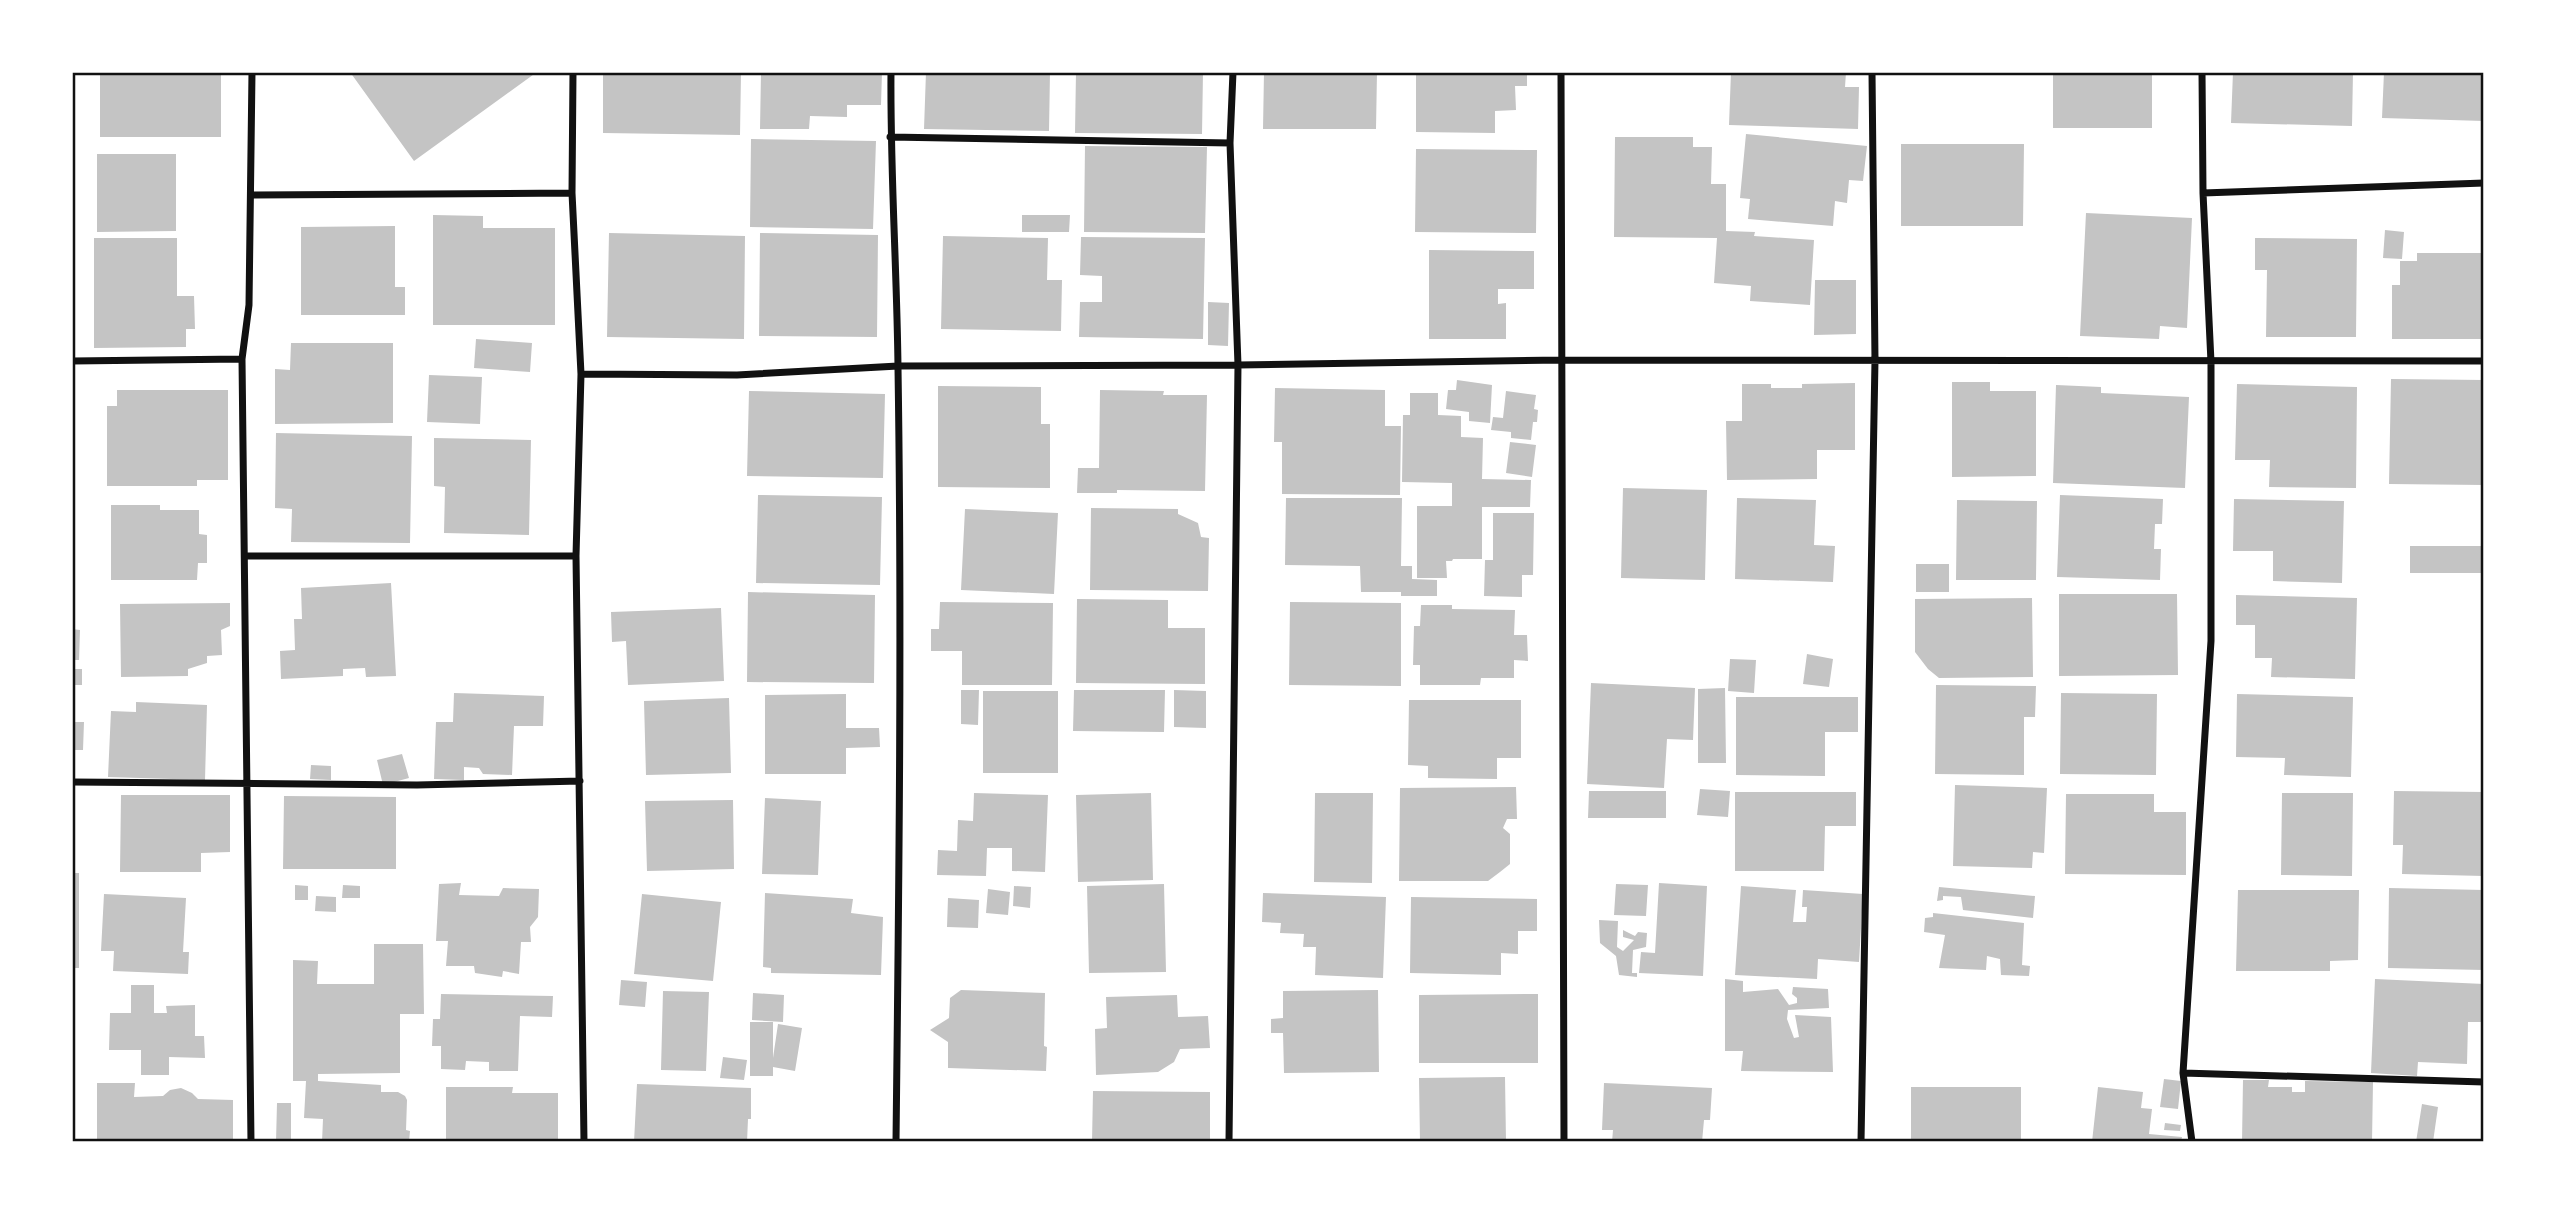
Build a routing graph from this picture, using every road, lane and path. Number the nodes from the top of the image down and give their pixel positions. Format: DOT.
graph roads {
  1 [pos="252,72"];
  2 [pos="573,72"];
  3 [pos="891,72"];
  4 [pos="1233,72"];
  5 [pos="1561,72"];
  6 [pos="1872,72"];
  7 [pos="2202,72"];
  8 [pos="890,137"];
  9 [pos="1230,143"];
  10 [pos="2484,183"];
  11 [pos="572,193"];
  12 [pos="2203,193"];
  13 [pos="252,195"];
  14 [pos="242,359"];
  15 [pos="1562,360"];
  16 [pos="1875,360"];
  17 [pos="72,361"];
  18 [pos="2484,361"];
  19 [pos="2211,362"];
  20 [pos="1238,365"];
  21 [pos="898,366"];
  22 [pos="581,374"];
  23 [pos="246,556"];
  24 [pos="576,556"];
  25 [pos="580,781"];
  26 [pos="72,782"];
  27 [pos="248,784"];
  28 [pos="2183,1073"];
  29 [pos="2484,1082"];
  30 [pos="251,1142"];
  31 [pos="584,1142"];
  32 [pos="896,1142"];
  33 [pos="1229,1142"];
  34 [pos="1564,1142"];
  35 [pos="1861,1142"];
  36 [pos="2192,1142"];
  1 -- 13 [label="street"];
  2 -- 11 [label="street"];
  3 -- 8 [label="street"];
  4 -- 9 [label="street"];
  5 -- 15 [label="street"];
  6 -- 16 [label="street"];
  7 -- 12 [label="street"];
  8 -- 9 [label="street"];
  8 -- 21 [label="street"];
  9 -- 20 [label="street"];
  10 -- 12 [label="street"];
  11 -- 13 [label="street"];
  11 -- 22 [label="street"];
  12 -- 19 [label="street"];
  13 -- 14 [label="street"];
  14 -- 17 [label="street"];
  14 -- 23 [label="street"];
  15 -- 16 [label="street"];
  15 -- 20 [label="street"];
  15 -- 34 [label="street"];
  16 -- 19 [label="street"];
  16 -- 35 [label="street"];
  18 -- 19 [label="street"];
  19 -- 28 [label="street"];
  20 -- 21 [label="street"];
  20 -- 33 [label="street"];
  21 -- 22 [label="street"];
  21 -- 32 [label="street"];
  22 -- 24 [label="street"];
  23 -- 24 [label="street"];
  23 -- 27 [label="street"];
  24 -- 25 [label="street"];
  25 -- 27 [label="street"];
  25 -- 31 [label="street"];
  26 -- 27 [label="street"];
  27 -- 30 [label="street"];
  28 -- 29 [label="street"];
  28 -- 36 [label="street"];
}
